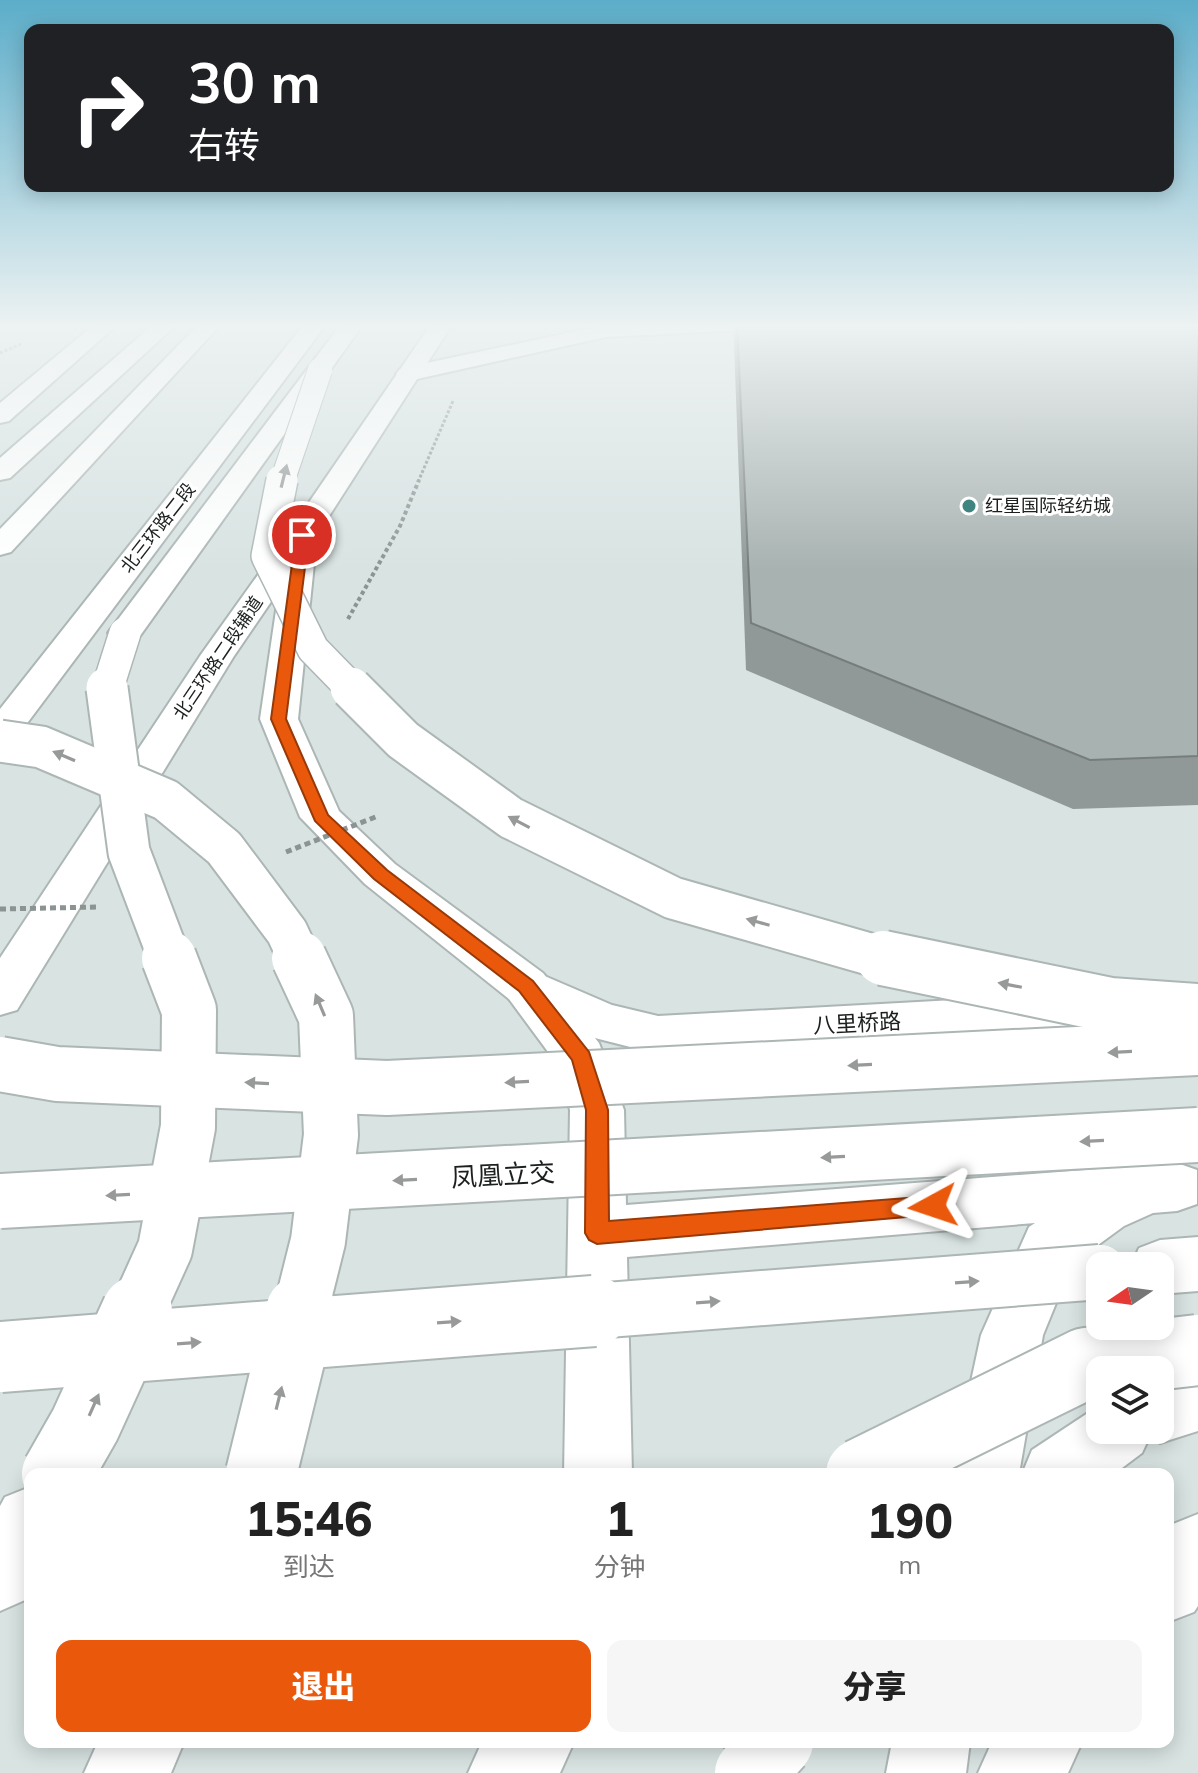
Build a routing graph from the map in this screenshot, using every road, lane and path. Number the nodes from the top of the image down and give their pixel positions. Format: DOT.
graph roads {
  1 [pos="74,406"];
  2 [pos="133,406"];
  3 [pos="275,406"];
  4 [pos="283,406"];
  5 [pos="305,406"];
  6 [pos="387,406"];
  7 [pos="451,406"];
  8 [pos="0,472"];
  9 [pos="302,535"];
  10 [pos="0,546"];
  11 [pos="344,625"];
  12 [pos="0,734"];
  13 [pos="0,741"];
  14 [pos="370,803"];
  15 [pos="388,825"];
  16 [pos="526,986"];
  17 [pos="0,997"];
  18 [pos="1198,1008"];
  19 [pos="1198,1048"];
  20 [pos="0,1064"];
  21 [pos="1191,1169"];
  22 [pos="0,1201"];
  23 [pos="597,1233"];
  24 [pos="1198,1264"];
  25 [pos="1174,1266"];
  26 [pos="1086,1273"];
  27 [pos="1198,1350"];
  28 [pos="0,1357"];
  29 [pos="1198,1399"];
  30 [pos="1174,1406"];
  31 [pos="1099,1444"];
  32 [pos="60,1468"];
  33 [pos="262,1468"];
  34 [pos="598,1468"];
  35 [pos="873,1468"];
  36 [pos="986,1468"];
  37 [pos="1065,1468"];
  38 [pos="24,1533"];
  39 [pos="1198,1549"];
  40 [pos="0,1575"];
  41 [pos="1174,1579"];
  42 [pos="141,1748"];
  43 [pos="530,1748"];
  44 [pos="734,1748"];
  45 [pos="773,1748"];
  46 [pos="930,1748"];
  47 [pos="1038,1748"];
  48 [pos="124,1773"];
  49 [pos="508,1773"];
  50 [pos="750,1773"];
  51 [pos="760,1773"];
  52 [pos="926,1773"];
  53 [pos="1018,1773"];
  1 -- 8 [label="main road"];
  2 -- 10 [label="main road"];
  3 -- 12 [label="main road, 北三环路二段"];
  32 -- 4 [label="main road, one-way, bridge"];
  18 -- 5 [label="main road, one-way, bridge"];
  6 -- 9 [label="main road, 北三环路二段辅道"];
  7 -- 11 [label="path"];
  9 -- 16 [label="main road"];
  9 -- 17 [label="main road, 北三环路二段辅道"];
  33 -- 13 [label="main road, one-way, bridge"];
  14 -- 15 [label="path"];
  16 -- 18 [label="main road, 八里桥路"];
  16 -- 23 [label="main road"];
  19 -- 20 [label="main road, one-way, bridge"];
  21 -- 22 [label="main road, 凤凰立交, one-way, bridge"];
  21 -- 23 [label="main road"];
  21 -- 36 [label="main road"];
  23 -- 34 [label="main road"];
  24 -- 25 [label="main road"];
  28 -- 26 [label="main road, one-way, bridge"];
  27 -- 35 [label="main road, bridge"];
  29 -- 30 [label="main road"];
  31 -- 37 [label="main road"];
  38 -- 40 [label="main road"];
  39 -- 41 [label="main road"];
  42 -- 48 [label="main road"];
  43 -- 49 [label="main road"];
  44 -- 51 [label="main road"];
  45 -- 50 [label="main road, bridge"];
  46 -- 52 [label="main road"];
  47 -- 53 [label="main road"];
}
